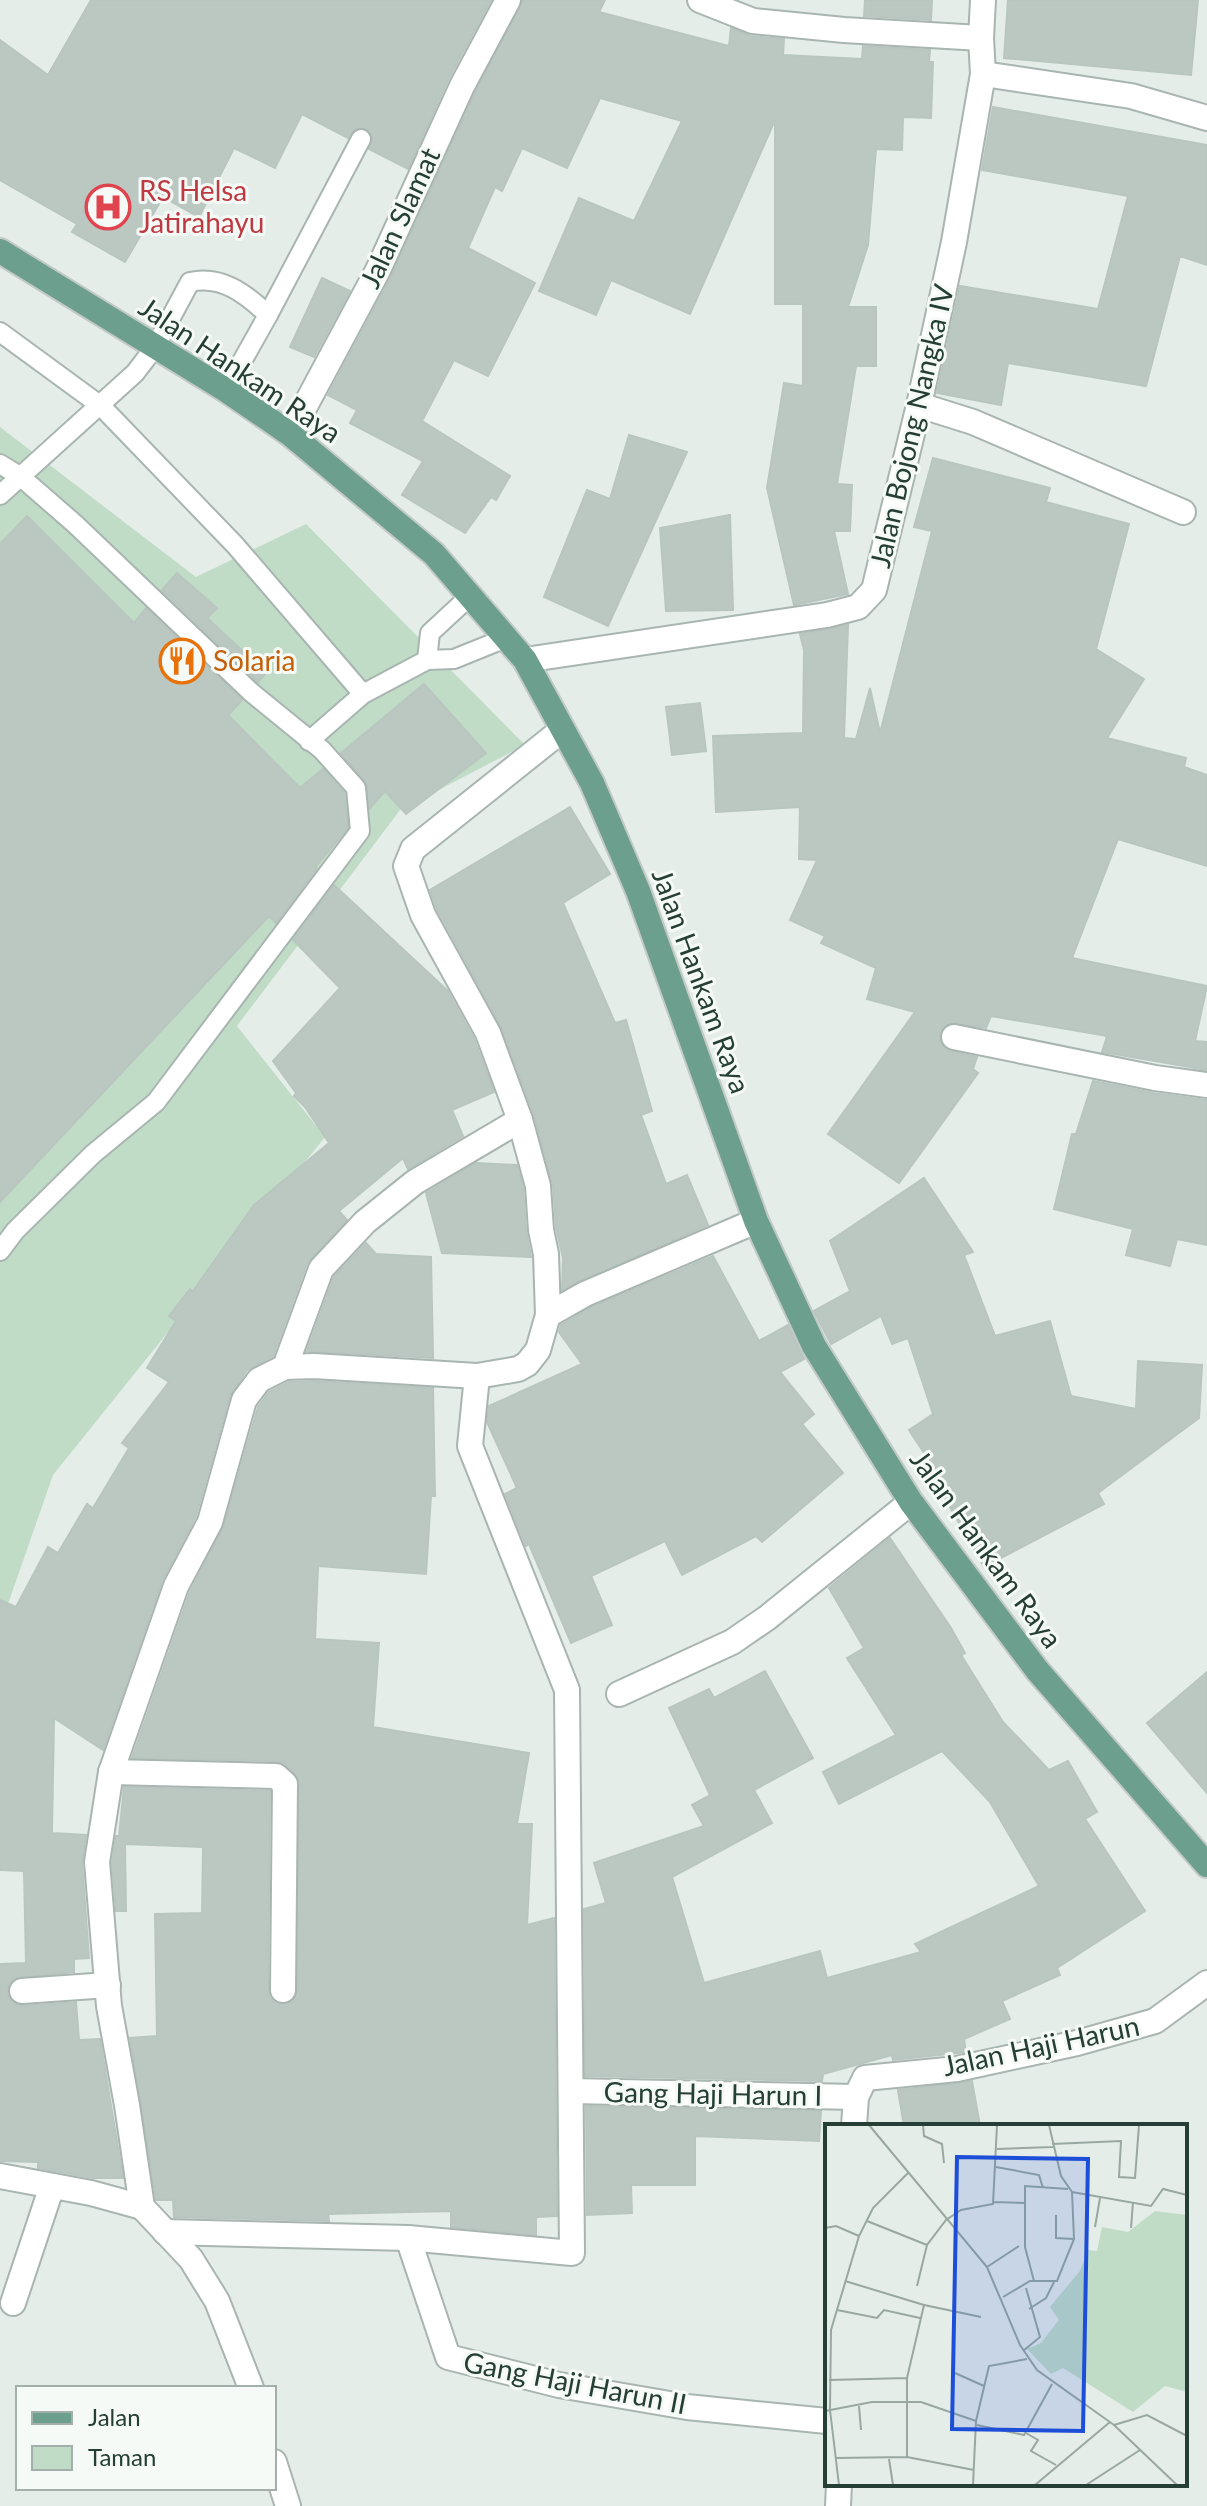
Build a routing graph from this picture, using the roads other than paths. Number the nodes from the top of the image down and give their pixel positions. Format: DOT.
graph roads {
  1 [pos="508,0"];
  2 [pos="700,0"];
  3 [pos="983,0"];
  4 [pos="981,38"];
  5 [pos="983,74"];
  6 [pos="1207,118"];
  7 [pos="361,139"];
  8 [pos="0,251"];
  9 [pos="268,315"];
  10 [pos="0,332"];
  11 [pos="155,347"];
  12 [pos="226,390"];
  13 [pos="919,405"];
  14 [pos="101,406"];
  15 [pos="290,434"];
  16 [pos="0,464"];
  17 [pos="21,477"];
  18 [pos="0,495"];
  19 [pos="1183,512"];
  20 [pos="470,596"];
  21 [pos="506,638"];
  22 [pos="427,660"];
  23 [pos="525,660"];
  24 [pos="363,694"];
  25 [pos="562,730"];
  26 [pos="309,741"];
  27 [pos="954,1037"];
  28 [pos="1207,1085"];
  29 [pos="520,1120"];
  30 [pos="756,1221"];
  31 [pos="0,1251"];
  32 [pos="553,1312"];
  33 [pos="285,1367"];
  34 [pos="477,1376"];
  35 [pos="911,1502"];
  36 [pos="619,1694"];
  37 [pos="111,1772"];
  38 [pos="1207,1865"];
  39 [pos="1207,1983"];
  40 [pos="108,1985"];
  41 [pos="283,1990"];
  42 [pos="22,1991"];
  43 [pos="571,2091"];
  44 [pos="856,2097"];
  45 [pos="854,2124"];
  46 [pos="0,2176"];
  47 [pos="52,2186"];
  48 [pos="142,2207"];
  49 [pos="165,2232"];
  50 [pos="408,2238"];
  51 [pos="13,2303"];
  52 [pos="250,2386"];
  53 [pos="825,2421"];
  54 [pos="276,2468"];
  55 [pos="839,2486"];
  56 [pos="288,2506"];
  57 [pos="838,2506"];
  1 -- 15 [label="street, Jalan Slamat"];
  2 -- 4 [label="street"];
  3 -- 4 [label="street, Jalan Bojong Nangka IV"];
  4 -- 5 [label="street, Jalan Bojong Nangka IV"];
  5 -- 6 [label="street"];
  5 -- 13 [label="street, Jalan Bojong Nangka IV"];
  7 -- 9 [label="lane"];
  8 -- 11 [label="main road, Jalan Hankam Raya"];
  9 -- 11 [label="lane"];
  9 -- 12 [label="lane"];
  10 -- 14 [label="lane"];
  11 -- 12 [label="main road, Jalan Hankam Raya"];
  11 -- 14 [label="lane"];
  12 -- 15 [label="main road, Jalan Hankam Raya"];
  13 -- 19 [label="street"];
  13 -- 23 [label="street, Jalan Bojong Nangka IV"];
  14 -- 17 [label="lane"];
  14 -- 24 [label="lane"];
  15 -- 20 [label="main road, Jalan Hankam Raya"];
  16 -- 17 [label="lane"];
  17 -- 18 [label="lane"];
  17 -- 26 [label="lane"];
  20 -- 21 [label="main road, Jalan Hankam Raya"];
  20 -- 22 [label="lane"];
  21 -- 22 [label="lane"];
  21 -- 23 [label="main road, Jalan Hankam Raya"];
  22 -- 24 [label="lane"];
  23 -- 25 [label="main road, Jalan Hankam Raya"];
  24 -- 26 [label="lane"];
  25 -- 29 [label="street"];
  25 -- 30 [label="main road, Jalan Hankam Raya"];
  26 -- 31 [label="lane"];
  27 -- 28 [label="street"];
  29 -- 32 [label="street"];
  29 -- 33 [label="street"];
  30 -- 32 [label="street"];
  30 -- 35 [label="main road, Jalan Hankam Raya"];
  32 -- 34 [label="street"];
  33 -- 34 [label="street"];
  33 -- 37 [label="street"];
  34 -- 43 [label="street"];
  35 -- 36 [label="street"];
  35 -- 38 [label="main road, Jalan Hankam Raya"];
  37 -- 40 [label="street"];
  37 -- 41 [label="street"];
  39 -- 44 [label="street, Jalan Haji Harun"];
  40 -- 42 [label="street"];
  40 -- 48 [label="street"];
  43 -- 44 [label="street, Gang Haji Harun I"];
  43 -- 50 [label="street"];
  44 -- 45 [label="street"];
  46 -- 47 [label="street"];
  47 -- 48 [label="street"];
  47 -- 51 [label="street"];
  48 -- 49 [label="street"];
  49 -- 50 [label="street"];
  49 -- 52 [label="street"];
  50 -- 53 [label="street, Gang Haji Harun II"];
  54 -- 56 [label="street"];
  55 -- 57 [label="street"];
}
